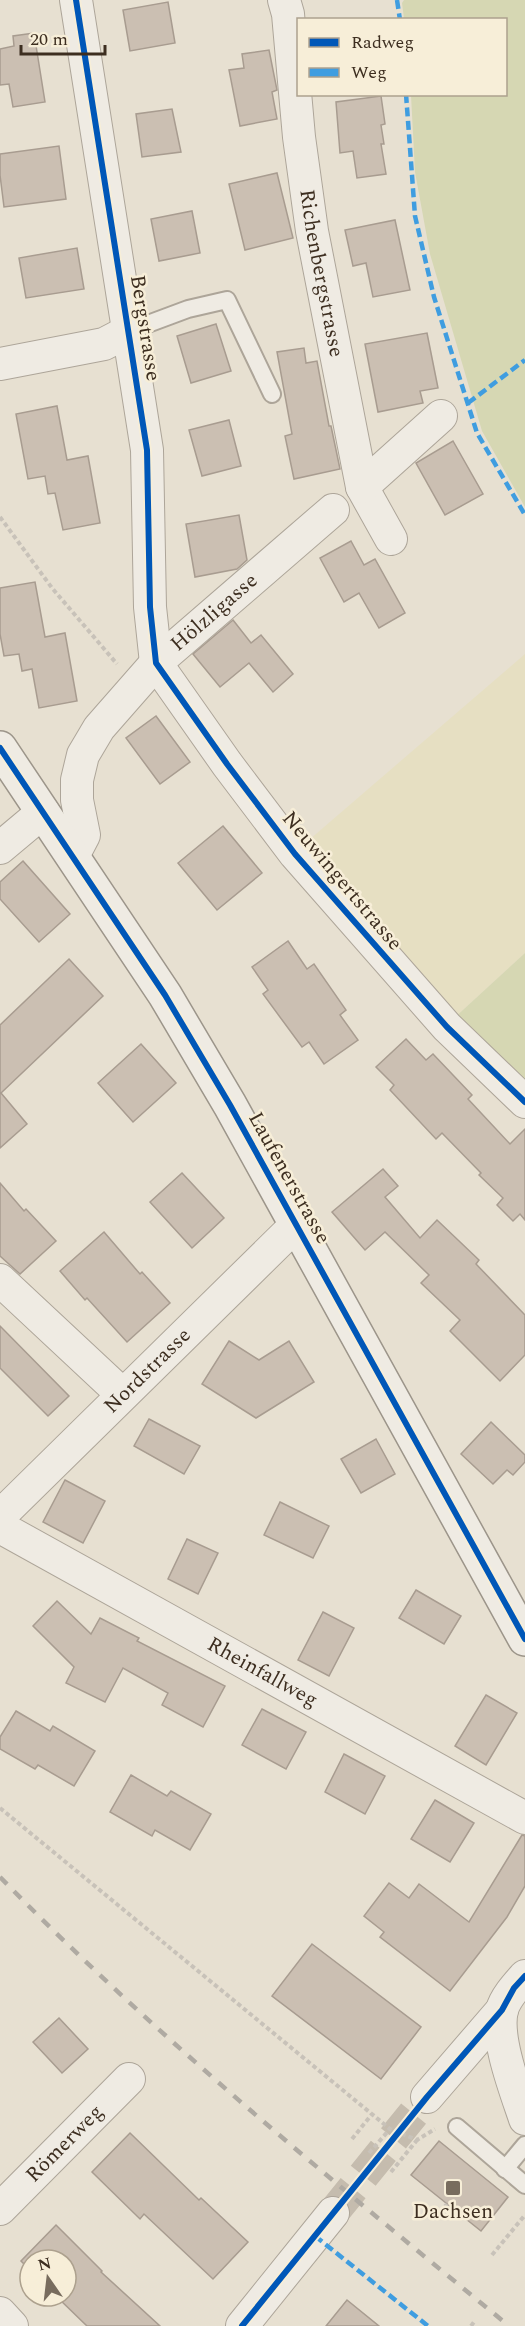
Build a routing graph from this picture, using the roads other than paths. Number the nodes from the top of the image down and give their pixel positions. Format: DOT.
graph roads {
  1 [pos="76,0"];
  2 [pos="284,0"];
  3 [pos="129,331"];
  4 [pos="0,364"];
  5 [pos="272,394"];
  6 [pos="441,416"];
  7 [pos="362,487"];
  8 [pos="333,510"];
  9 [pos="392,539"];
  10 [pos="156,663"];
  11 [pos="0,748"];
  12 [pos="42,812"];
  13 [pos="0,848"];
  14 [pos="73,856"];
  15 [pos="525,1102"];
  16 [pos="296,1225"];
  17 [pos="0,1280"];
  18 [pos="122,1394"];
  19 [pos="0,1516"];
  20 [pos="0,1527"];
  21 [pos="525,1639"];
  22 [pos="525,1818"];
  23 [pos="525,1976"];
  24 [pos="502,2010"];
  25 [pos="129,2079"];
  26 [pos="427,2097"];
  27 [pos="525,2119"];
  28 [pos="457,2127"];
  29 [pos="525,2145"];
  30 [pos="505,2169"];
  31 [pos="525,2185"];
  32 [pos="0,2209"];
  33 [pos="333,2213"];
  34 [pos="0,2313"];
  35 [pos="12,2326"];
  36 [pos="242,2326"];
  1 -- 3 [label="street, Bergstrasse"];
  2 -- 7 [label="street, Richenbergstrasse"];
  3 -- 4 [label="street"];
  3 -- 5 [label="lane"];
  3 -- 10 [label="street, Bergstrasse"];
  6 -- 7 [label="street"];
  7 -- 9 [label="street, Richenbergstrasse"];
  8 -- 10 [label="street, Hölzligasse"];
  10 -- 14 [label="street, Hölzligasse"];
  10 -- 15 [label="street, Neuwingertstrasse"];
  11 -- 12 [label="street, Laufenerstrasse"];
  12 -- 13 [label="street"];
  12 -- 14 [label="street, Laufenerstrasse"];
  14 -- 16 [label="street, Laufenerstrasse"];
  16 -- 18 [label="street, Nordstrasse"];
  16 -- 21 [label="street, Laufenerstrasse"];
  17 -- 18 [label="street"];
  18 -- 19 [label="street, Nordstrasse"];
  20 -- 22 [label="street, Rheinfallweg"];
  23 -- 24 [label="street"];
  24 -- 26 [label="street"];
  24 -- 27 [label="street"];
  25 -- 32 [label="street, Römerweg"];
  28 -- 30 [label="lane"];
  29 -- 30 [label="lane"];
  30 -- 31 [label="lane"];
  33 -- 36 [label="street"];
  34 -- 35 [label="street"];
}
